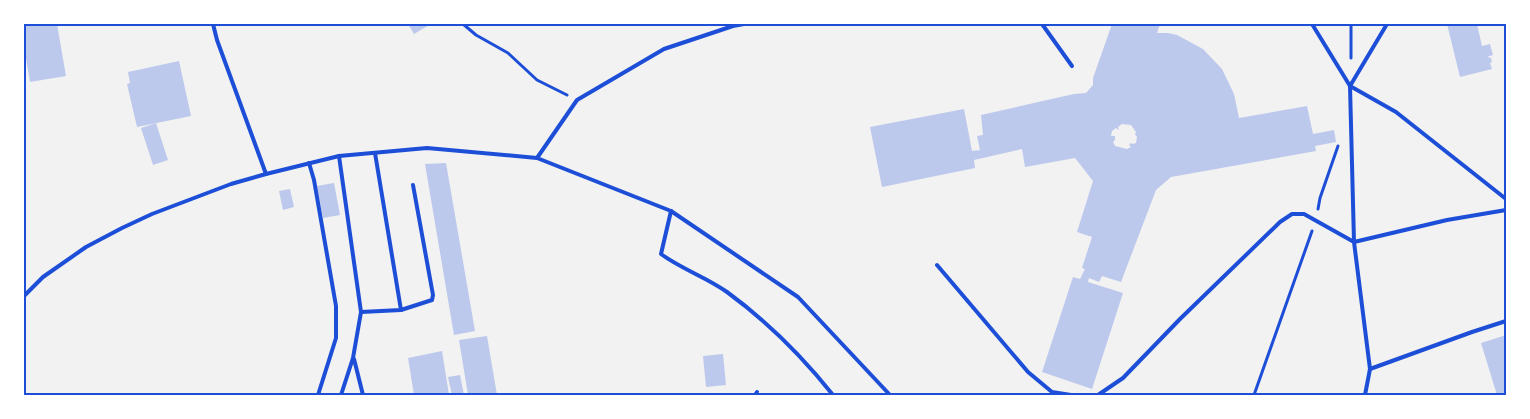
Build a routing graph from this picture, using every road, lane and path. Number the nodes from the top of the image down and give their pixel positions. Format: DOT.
graph roads {
  1 [pos="213,24"];
  2 [pos="463,24"];
  3 [pos="744,24"];
  4 [pos="1042,24"];
  5 [pos="1312,24"];
  6 [pos="1351,24"];
  7 [pos="1387,24"];
  8 [pos="1351,59"];
  9 [pos="1072,66"];
  10 [pos="1350,86"];
  11 [pos="577,100"];
  12 [pos="1340,140"];
  13 [pos="375,153"];
  14 [pos="339,156"];
  15 [pos="537,158"];
  16 [pos="309,163"];
  17 [pos="266,174"];
  18 [pos="413,185"];
  19 [pos="1506,200"];
  20 [pos="1506,210"];
  21 [pos="671,211"];
  22 [pos="1316,220"];
  23 [pos="1354,242"];
  24 [pos="938,265"];
  25 [pos="24,296"];
  26 [pos="401,310"];
  27 [pos="361,312"];
  28 [pos="1506,321"];
  29 [pos="353,358"];
  30 [pos="1370,369"];
  31 [pos="318,395"];
  32 [pos="341,395"];
  33 [pos="363,395"];
  34 [pos="834,395"];
  35 [pos="890,395"];
  36 [pos="1071,395"];
  37 [pos="1098,395"];
  38 [pos="1254,395"];
  39 [pos="1365,395"];
  1 -- 17 [label="lane"];
  2 -- 11 [label="path"];
  3 -- 11 [label="lane"];
  4 -- 9 [label="lane"];
  5 -- 10 [label="lane"];
  6 -- 8 [label="path"];
  7 -- 10 [label="lane"];
  10 -- 19 [label="lane"];
  10 -- 23 [label="lane"];
  11 -- 15 [label="lane"];
  12 -- 22 [label="path"];
  13 -- 14 [label="lane"];
  13 -- 15 [label="lane"];
  13 -- 26 [label="lane"];
  14 -- 16 [label="lane"];
  14 -- 27 [label="lane"];
  15 -- 21 [label="lane"];
  16 -- 17 [label="lane"];
  16 -- 31 [label="lane"];
  17 -- 25 [label="lane"];
  18 -- 26 [label="lane"];
  20 -- 23 [label="lane"];
  21 -- 34 [label="lane"];
  21 -- 35 [label="lane"];
  22 -- 23 [label="lane"];
  22 -- 37 [label="lane"];
  22 -- 38 [label="path"];
  23 -- 30 [label="lane"];
  24 -- 36 [label="lane"];
  26 -- 27 [label="lane"];
  27 -- 29 [label="lane"];
  28 -- 30 [label="lane"];
  29 -- 32 [label="lane"];
  29 -- 33 [label="lane"];
  30 -- 39 [label="lane"];
}
